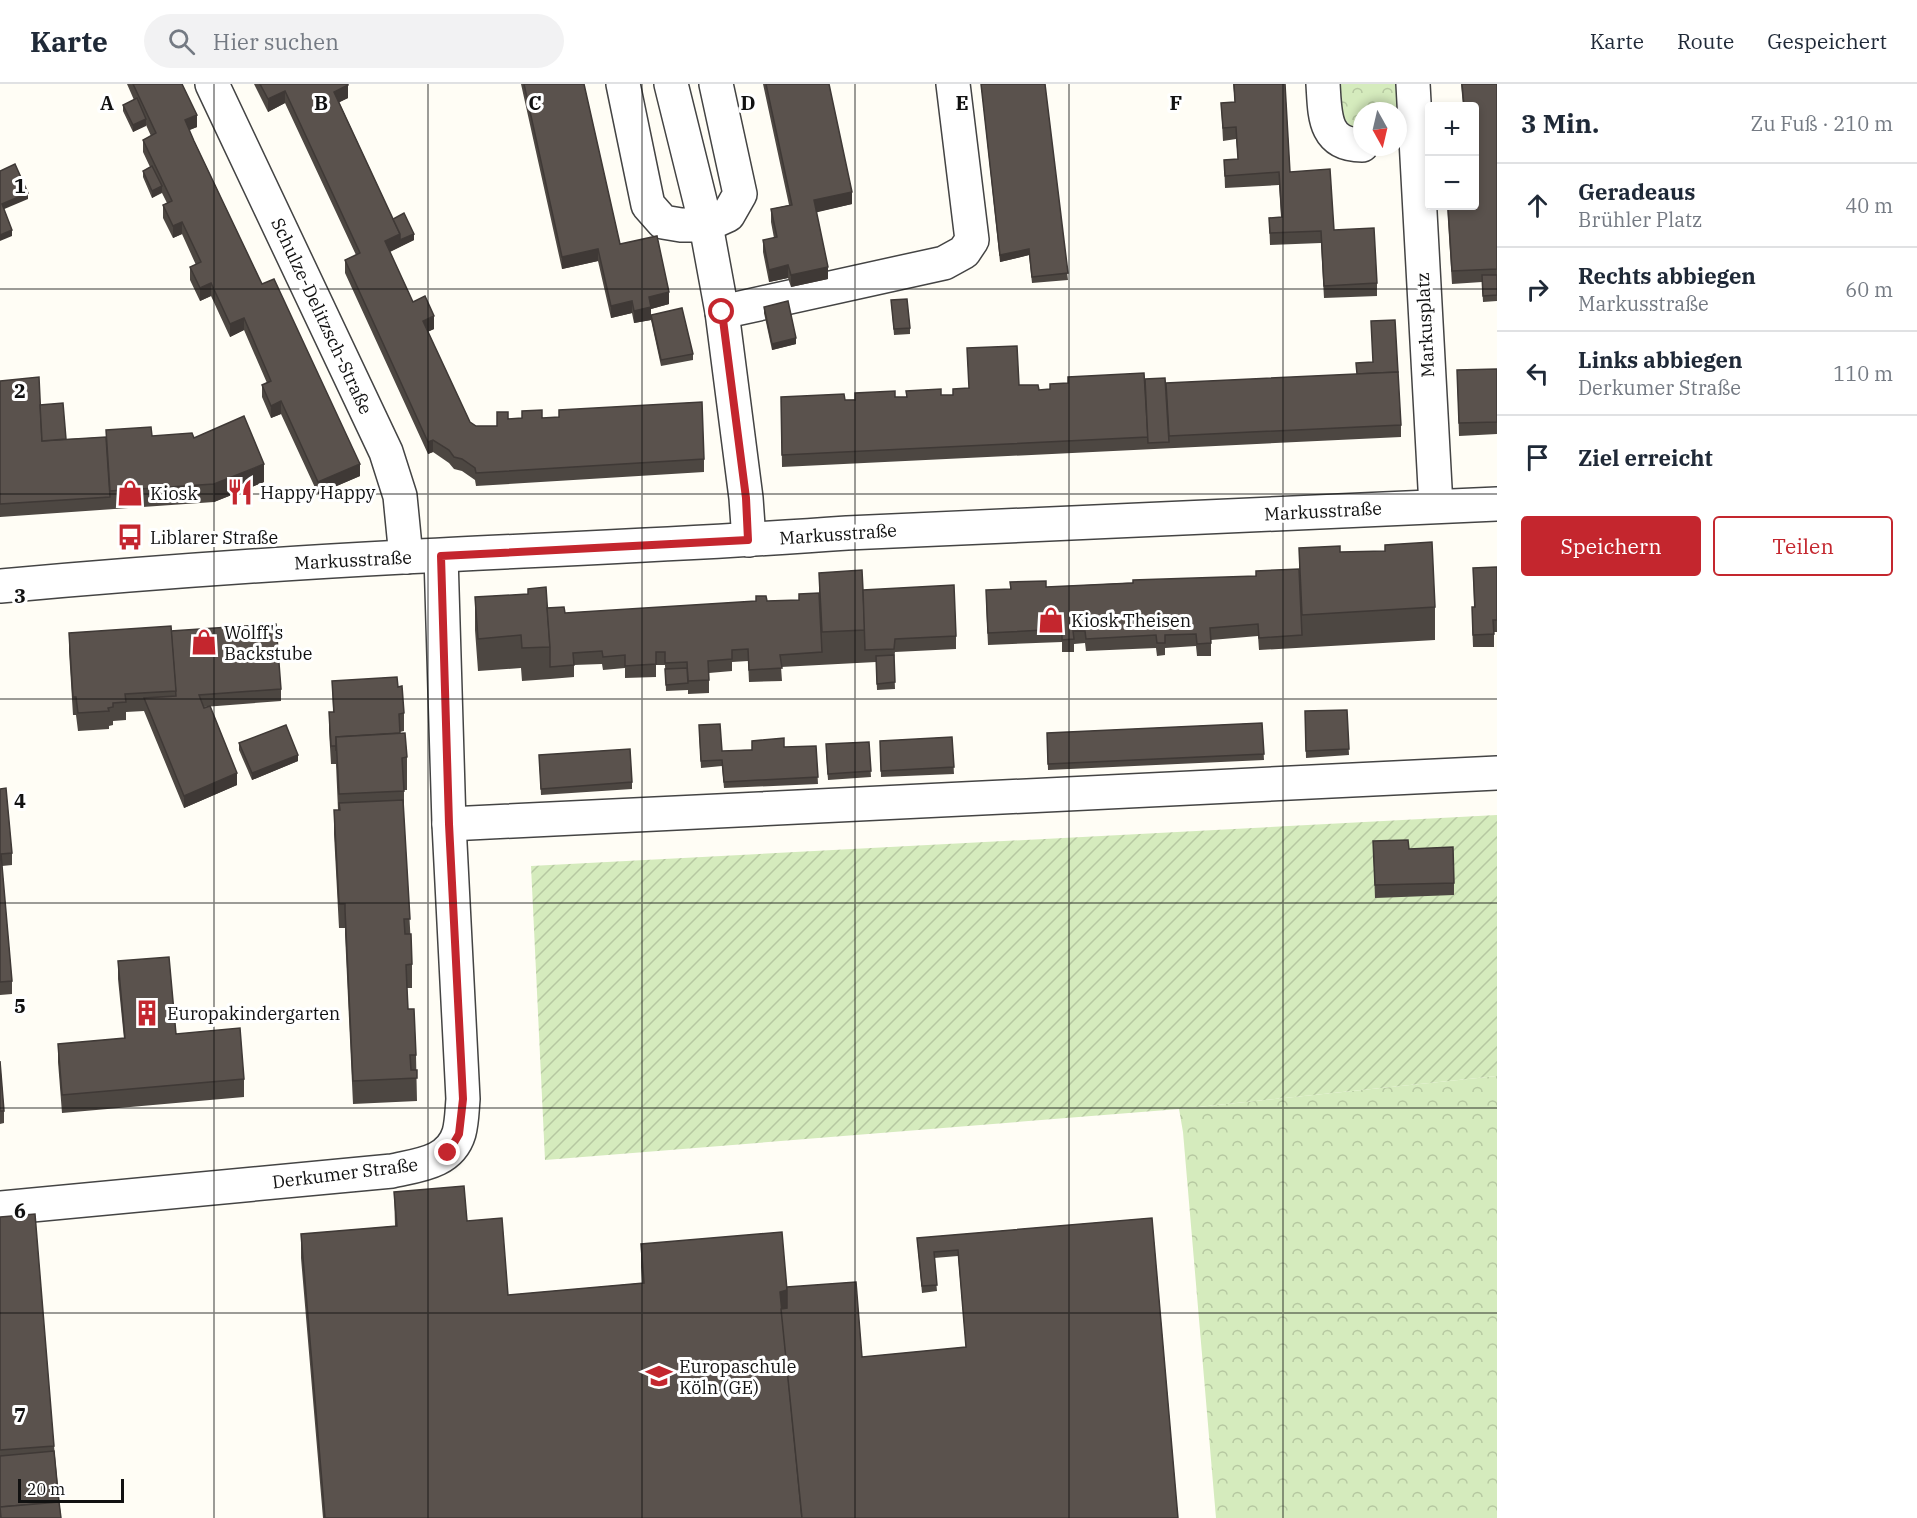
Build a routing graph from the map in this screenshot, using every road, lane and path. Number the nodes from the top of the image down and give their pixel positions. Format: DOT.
graph roads {
  1 [pos="212,84"];
  2 [pos="623,84"];
  3 [pos="671,84"];
  4 [pos="716,84"];
  5 [pos="953,84"];
  6 [pos="1323,84"];
  7 [pos="1413,84"];
  8 [pos="1407,136"];
  9 [pos="1353,145"];
  10 [pos="1407,156"];
  11 [pos="706,225"];
  12 [pos="722,312"];
  13 [pos="1497,504"];
  14 [pos="1436,506"];
  15 [pos="748,540"];
  16 [pos="441,556"];
  17 [pos="406,557"];
  18 [pos="0,586"];
  19 [pos="1497,773"];
  20 [pos="449,824"];
  21 [pos="0,1208"];
  1 -- 17 [label="street, Schulze-Delitzsch-Straße"];
  2 -- 11 [label="street"];
  3 -- 11 [label="street"];
  4 -- 11 [label="street"];
  5 -- 12 [label="street"];
  6 -- 9 [label="street"];
  7 -- 8 [label="street, Markusplatz"];
  10 -- 14 [label="street, Markusplatz"];
  11 -- 12 [label="street"];
  12 -- 15 [label="street"];
  13 -- 14 [label="street, Markusstraße"];
  14 -- 15 [label="street, Markusstraße"];
  15 -- 16 [label="street, Markusstraße"];
  16 -- 17 [label="street, Markusstraße"];
  16 -- 20 [label="street, Derkumer Straße"];
  17 -- 18 [label="street, Markusstraße"];
  19 -- 20 [label="street"];
  20 -- 21 [label="street, Derkumer Straße"];
}
